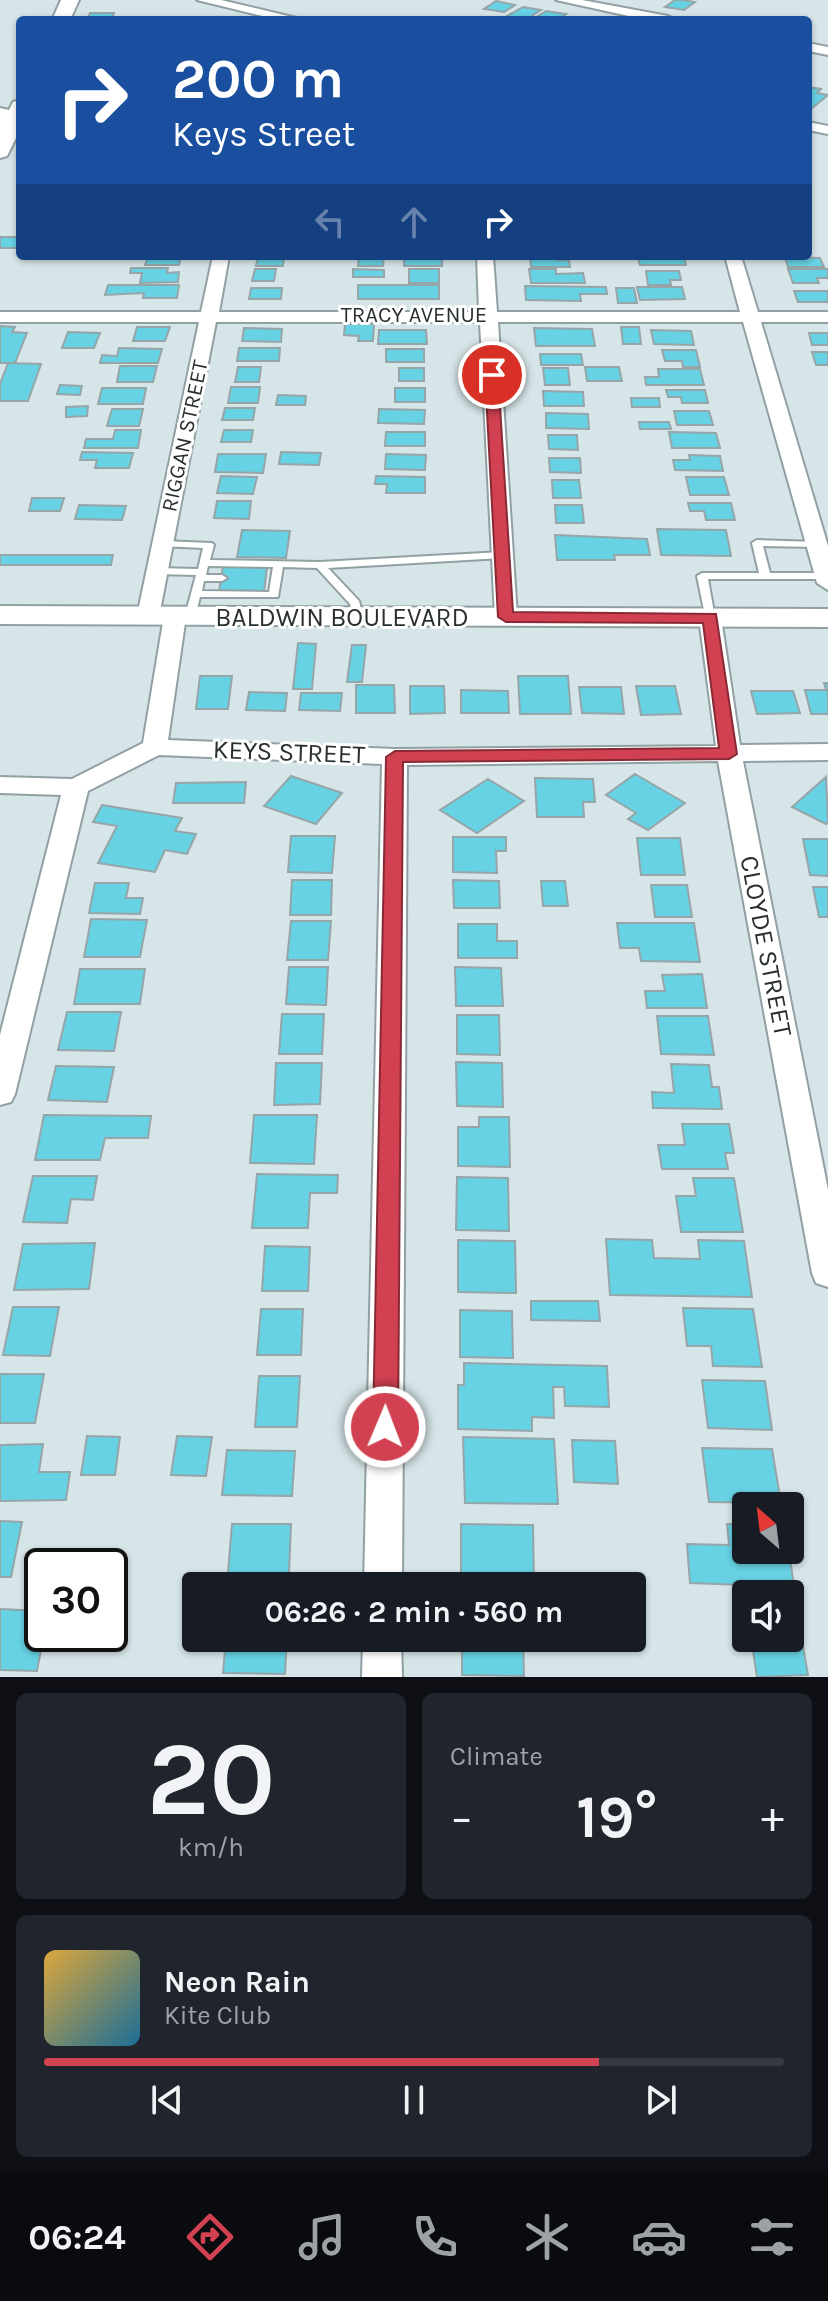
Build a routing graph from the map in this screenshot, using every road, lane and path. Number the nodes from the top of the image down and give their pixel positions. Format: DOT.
graph roads {
  1 [pos="203,0"];
  2 [pos="562,0"];
  3 [pos="618,0"];
  4 [pos="605,8"];
  5 [pos="268,16"];
  6 [pos="593,16"];
  7 [pos="647,16"];
  8 [pos="16,112"];
  9 [pos="2,133"];
  10 [pos="220,260"];
  11 [pos="485,260"];
  12 [pos="734,260"];
  13 [pos="211,315"];
  14 [pos="488,315"];
  15 [pos="748,316"];
  16 [pos="0,317"];
  17 [pos="828,317"];
  18 [pos="162,544"];
  19 [pos="816,544"];
  20 [pos="502,555"];
  21 [pos="278,564"];
  22 [pos="320,565"];
  23 [pos="157,571"];
  24 [pos="202,571"];
  25 [pos="765,575"];
  26 [pos="222,578"];
  27 [pos="827,580"];
  28 [pos="272,606"];
  29 [pos="177,611"];
  30 [pos="0,615"];
  31 [pos="358,617"];
  32 [pos="506,617"];
  33 [pos="710,618"];
  34 [pos="828,618"];
  35 [pos="155,747"];
  36 [pos="828,752"];
  37 [pos="729,754"];
  38 [pos="395,757"];
  39 [pos="0,785"];
  40 [pos="76,787"];
  41 [pos="0,1094"];
  42 [pos="828,1273"];
  43 [pos="383,1572"];
  44 [pos="382,1652"];
  45 [pos="382,1677"];
  1 -- 5 [label="street"];
  2 -- 4 [label="street"];
  3 -- 4 [label="street"];
  4 -- 6 [label="street"];
  4 -- 7 [label="street"];
  8 -- 9 [label="main road"];
  10 -- 13 [label="street, RIGGAN STREET"];
  11 -- 14 [label="street"];
  12 -- 15 [label="street"];
  13 -- 14 [label="street, TRACY AVENUE"];
  13 -- 16 [label="street, TRACY AVENUE"];
  13 -- 18 [label="street, RIGGAN STREET"];
  14 -- 15 [label="street, TRACY AVENUE"];
  14 -- 20 [label="street"];
  15 -- 17 [label="street, TRACY AVENUE"];
  15 -- 19 [label="street"];
  18 -- 23 [label="street, RIGGAN STREET"];
  18 -- 24 [label="lane"];
  19 -- 25 [label="lane"];
  19 -- 27 [label="street"];
  20 -- 22 [label="lane"];
  20 -- 32 [label="street"];
  21 -- 22 [label="lane"];
  21 -- 24 [label="lane"];
  21 -- 28 [label="lane"];
  22 -- 31 [label="lane"];
  23 -- 24 [label="lane"];
  23 -- 29 [label="street, RIGGAN STREET"];
  24 -- 26 [label="lane"];
  24 -- 29 [label="lane"];
  25 -- 27 [label="lane"];
  25 -- 33 [label="lane"];
  28 -- 29 [label="main road, BALDWIN BOULEVARD"];
  28 -- 31 [label="main road, BALDWIN BOULEVARD"];
  29 -- 30 [label="main road, BALDWIN BOULEVARD"];
  29 -- 35 [label="street, RIGGAN STREET"];
  31 -- 32 [label="main road, BALDWIN BOULEVARD"];
  32 -- 33 [label="main road, BALDWIN BOULEVARD"];
  33 -- 34 [label="main road, BALDWIN BOULEVARD"];
  33 -- 37 [label="street, CLOYDE STREET"];
  35 -- 38 [label="street, KEYS STREET"];
  35 -- 40 [label="street, KEYS STREET"];
  36 -- 37 [label="street, KEYS STREET"];
  37 -- 38 [label="street, KEYS STREET"];
  37 -- 42 [label="street, CLOYDE STREET"];
  38 -- 43 [label="street"];
  39 -- 40 [label="street, KEYS STREET"];
  40 -- 41 [label="street"];
  44 -- 45 [label="street"];
}
